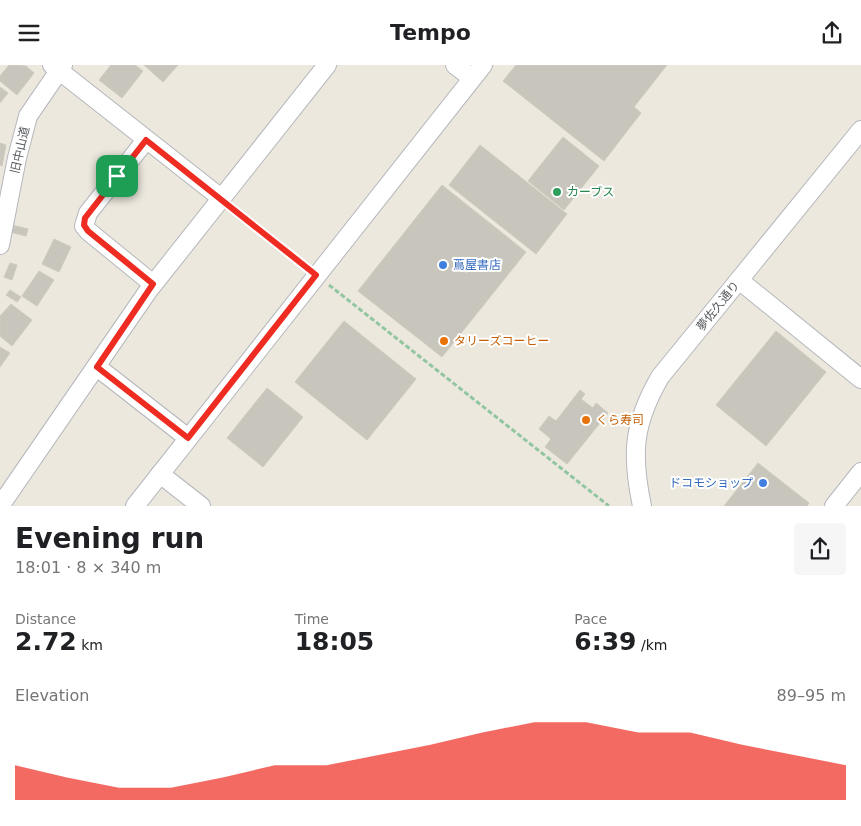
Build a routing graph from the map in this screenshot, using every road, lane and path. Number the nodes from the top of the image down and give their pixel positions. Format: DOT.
graph roads {
  1 [pos="327,65"];
  2 [pos="455,65"];
  3 [pos="58,67"];
  4 [pos="478,72"];
  5 [pos="861,129"];
  6 [pos="146,140"];
  7 [pos="222,198"];
  8 [pos="0,245"];
  9 [pos="316,275"];
  10 [pos="739,280"];
  11 [pos="153,284"];
  12 [pos="97,367"];
  13 [pos="861,379"];
  14 [pos="188,438"];
  15 [pos="861,472"];
  16 [pos="160,474"];
  17 [pos="0,506"];
  18 [pos="135,506"];
  19 [pos="201,506"];
  20 [pos="609,506"];
  21 [pos="642,506"];
  22 [pos="834,506"];
  1 -- 7 [label="street"];
  2 -- 4 [label="street"];
  3 -- 6 [label="street"];
  3 -- 8 [label="street, 旧中山道"];
  4 -- 9 [label="street"];
  5 -- 10 [label="street, 夢佐久通り"];
  6 -- 7 [label="street"];
  6 -- 11 [label="street"];
  7 -- 9 [label="path"];
  7 -- 11 [label="street"];
  9 -- 14 [label="street"];
  9 -- 20 [label="path"];
  10 -- 13 [label="street"];
  10 -- 21 [label="street, 夢佐久通り"];
  11 -- 12 [label="street"];
  12 -- 14 [label="street"];
  12 -- 17 [label="street"];
  14 -- 16 [label="street"];
  15 -- 22 [label="street"];
  16 -- 18 [label="street"];
  16 -- 19 [label="street"];
}
